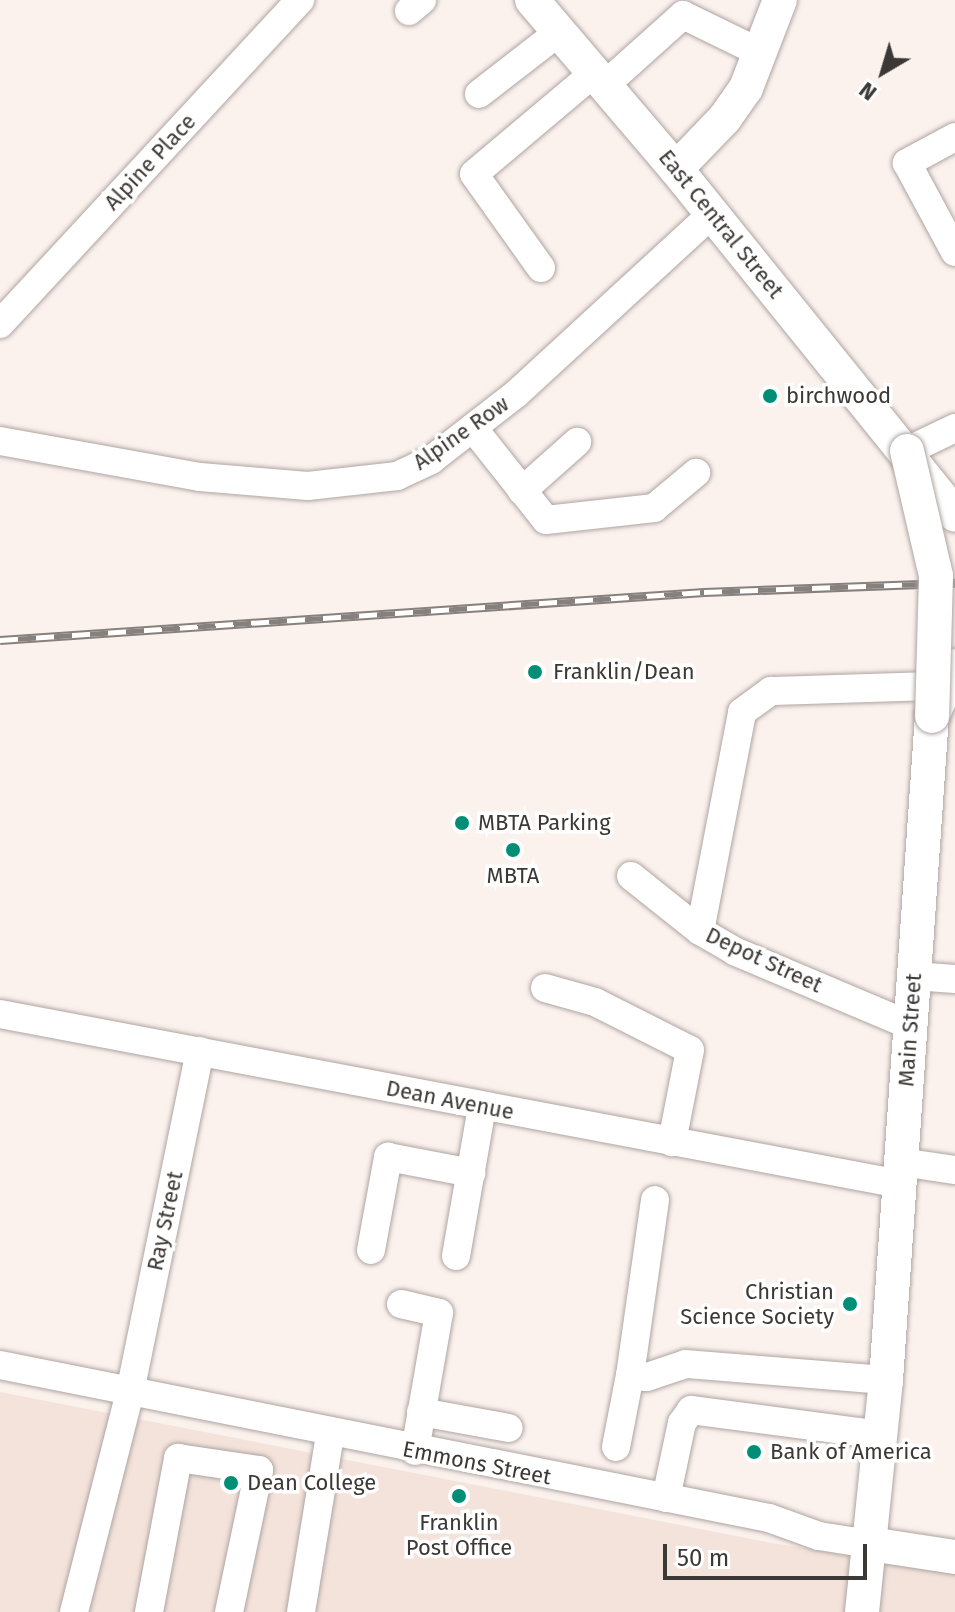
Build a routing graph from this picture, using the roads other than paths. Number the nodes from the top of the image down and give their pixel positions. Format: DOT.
graph roads {
  1 [pos="300,0"];
  2 [pos="532,0"];
  3 [pos="780,0"];
  4 [pos="559,32"];
  5 [pos="761,53"];
  6 [pos="600,79"];
  7 [pos="479,94"];
  8 [pos="955,137"];
  9 [pos="676,169"];
  10 [pos="712,214"];
  11 [pos="955,252"];
  12 [pos="541,268"];
  13 [pos="0,324"];
  14 [pos="473,428"];
  15 [pos="955,428"];
  16 [pos="0,441"];
  17 [pos="577,442"];
  18 [pos="907,451"];
  19 [pos="696,473"];
  20 [pos="522,491"];
  21 [pos="955,515"];
  22 [pos="940,689"];
  23 [pos="631,876"];
  24 [pos="700,931"];
  25 [pos="914,976"];
  26 [pos="955,979"];
  27 [pos="545,988"];
  28 [pos="0,1014"];
  29 [pos="909,1025"];
  30 [pos="200,1051"];
  31 [pos="482,1107"];
  32 [pos="672,1142"];
  33 [pos="955,1170"];
  34 [pos="471,1173"];
  35 [pos="900,1173"];
  36 [pos="655,1200"];
  37 [pos="371,1250"];
  38 [pos="456,1256"];
  39 [pos="401,1304"];
  40 [pos="0,1365"];
  41 [pos="630,1375"];
  42 [pos="886,1380"];
  43 [pos="130,1392"];
  44 [pos="421,1412"];
  45 [pos="509,1428"];
  46 [pos="330,1434"];
  47 [pos="880,1435"];
  48 [pos="616,1447"];
  49 [pos="415,1451"];
  50 [pos="666,1498"];
  51 [pos="870,1544"];
  52 [pos="955,1557"];
  53 [pos="74,1612"];
  54 [pos="149,1612"];
  55 [pos="229,1612"];
  56 [pos="301,1612"];
  57 [pos="862,1612"];
  1 -- 13 [label="street, Alpine Place"];
  2 -- 4 [label="main road, East Central Street"];
  3 -- 5 [label="main road"];
  4 -- 6 [label="main road, East Central Street"];
  4 -- 7 [label="street"];
  5 -- 6 [label="street"];
  5 -- 9 [label="main road"];
  6 -- 9 [label="main road, East Central Street"];
  6 -- 12 [label="street"];
  8 -- 11 [label="street"];
  9 -- 10 [label="main road, East Central Street"];
  10 -- 14 [label="street, Alpine Row"];
  10 -- 18 [label="main road, East Central Street"];
  14 -- 16 [label="street, Alpine Row"];
  14 -- 20 [label="street"];
  15 -- 18 [label="street"];
  17 -- 20 [label="street"];
  18 -- 21 [label="main road, East Central Street"];
  18 -- 22 [label="main road, Main Street, bridge"];
  19 -- 20 [label="street"];
  22 -- 24 [label="street"];
  22 -- 25 [label="main road, Main Street"];
  23 -- 24 [label="street, Depot Street"];
  24 -- 29 [label="street, Depot Street"];
  25 -- 26 [label="street"];
  25 -- 29 [label="main road, Main Street"];
  27 -- 32 [label="street"];
  28 -- 30 [label="street, Dean Avenue"];
  29 -- 35 [label="main road, Main Street"];
  30 -- 31 [label="street, Dean Avenue"];
  30 -- 43 [label="street, Ray Street"];
  31 -- 32 [label="street, Dean Avenue"];
  31 -- 34 [label="street"];
  32 -- 35 [label="street, Dean Avenue"];
  33 -- 35 [label="street, Dean Avenue"];
  34 -- 37 [label="street"];
  34 -- 38 [label="street"];
  35 -- 42 [label="main road, Main Street"];
  36 -- 41 [label="street"];
  39 -- 44 [label="street"];
  40 -- 43 [label="street, Emmons Street"];
  41 -- 42 [label="street"];
  41 -- 48 [label="street"];
  42 -- 47 [label="main road, Main Street"];
  43 -- 46 [label="street, Emmons Street"];
  43 -- 53 [label="street, Ray Street"];
  44 -- 45 [label="street"];
  44 -- 49 [label="street"];
  46 -- 49 [label="street, Emmons Street"];
  46 -- 56 [label="street"];
  47 -- 50 [label="street"];
  47 -- 51 [label="main road, Main Street"];
  49 -- 50 [label="street, Emmons Street"];
  50 -- 51 [label="street, Emmons Street"];
  51 -- 52 [label="main road, Emmons Street"];
  51 -- 57 [label="main road, Main Street"];
  54 -- 55 [label="street"];
}
